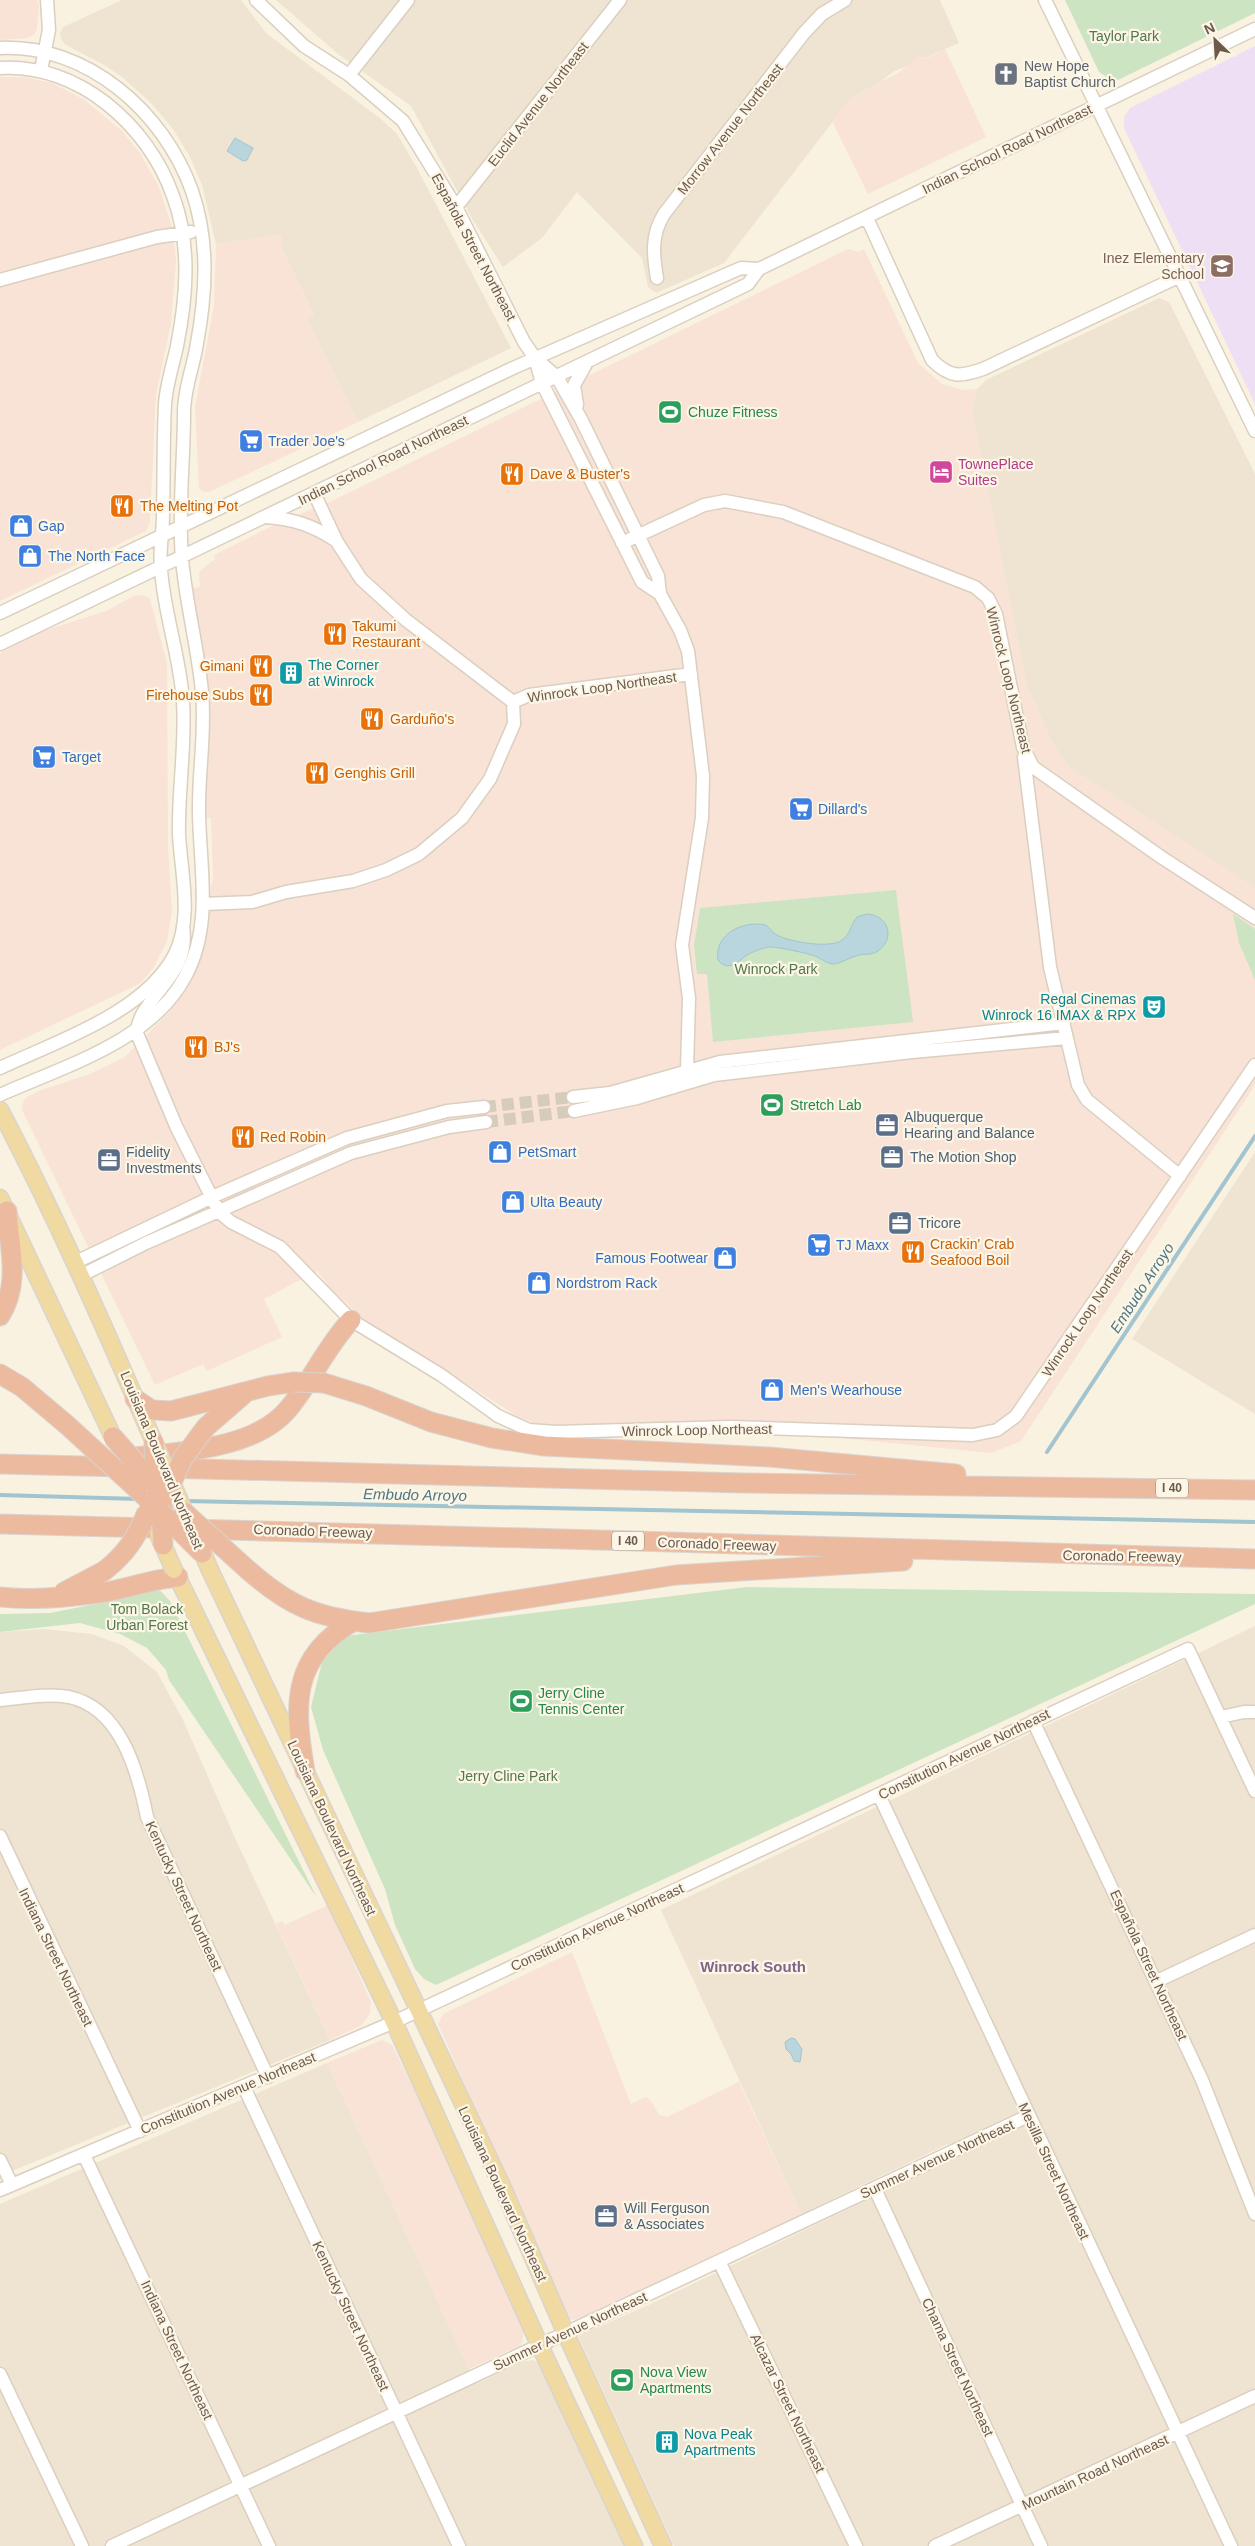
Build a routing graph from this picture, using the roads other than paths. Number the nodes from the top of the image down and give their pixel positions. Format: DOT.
graph roads {
  1 [pos="47,0"];
  2 [pos="256,0"];
  3 [pos="408,0"];
  4 [pos="620,0"];
  5 [pos="845,0"];
  6 [pos="1045,0"];
  7 [pos="1255,29"];
  8 [pos="0,48"];
  9 [pos="45,51"];
  10 [pos="0,68"];
  11 [pos="41,70"];
  12 [pos="349,75"];
  13 [pos="1095,106"];
  14 [pos="456,207"];
  15 [pos="867,218"];
  16 [pos="202,231"];
  17 [pos="183,232"];
  18 [pos="760,269"];
  19 [pos="1178,276"];
  20 [pos="657,278"];
  21 [pos="0,280"];
  22 [pos="535,358"];
  23 [pos="588,362"];
  24 [pos="557,376"];
  25 [pos="542,384"];
  26 [pos="581,419"];
  27 [pos="1255,431"];
  28 [pos="314,494"];
  29 [pos="265,517"];
  30 [pos="182,526"];
  31 [pos="162,536"];
  32 [pos="638,536"];
  33 [pos="337,542"];
  34 [pos="622,543"];
  35 [pos="182,558"];
  36 [pos="160,568"];
  37 [pos="660,594"];
  38 [pos="0,613"];
  39 [pos="0,644"];
  40 [pos="691,674"];
  41 [pos="513,702"];
  42 [pos="1023,747"];
  43 [pos="181,785"];
  44 [pos="200,785"];
  45 [pos="204,904"];
  46 [pos="1255,918"];
  47 [pos="183,926"];
  48 [pos="1064,1023"];
  49 [pos="136,1031"];
  50 [pos="1067,1038"];
  51 [pos="1255,1065"];
  52 [pos="0,1068"];
  53 [pos="687,1070"];
  54 [pos="638,1085"];
  55 [pos="0,1095"];
  56 [pos="573,1097"];
  57 [pos="637,1098"];
  58 [pos="484,1106"];
  59 [pos="0,1110"];
  60 [pos="574,1111"];
  61 [pos="486,1122"];
  62 [pos="1180,1176"];
  63 [pos="212,1197"];
  64 [pos="3,1204"];
  65 [pos="219,1212"];
  66 [pos="79,1268"];
  67 [pos="0,1316"];
  68 [pos="351,1320"];
  69 [pos="0,1374"];
  70 [pos="245,1393"];
  71 [pos="135,1399"];
  72 [pos="110,1432"];
  73 [pos="150,1434"];
  74 [pos="0,1464"];
  75 [pos="74,1465"];
  76 [pos="1089,1486"];
  77 [pos="1255,1490"];
  78 [pos="155,1497"];
  79 [pos="184,1512"];
  80 [pos="0,1524"];
  81 [pos="163,1545"];
  82 [pos="1004,1553"];
  83 [pos="1255,1559"];
  84 [pos="206,1562"];
  85 [pos="176,1573"];
  86 [pos="56,1596"];
  87 [pos="0,1597"];
  88 [pos="354,1621"];
  89 [pos="0,1700"];
  90 [pos="1255,1712"];
  91 [pos="1220,1717"];
  92 [pos="1033,1721"];
  93 [pos="306,1771"];
  94 [pos="1255,1791"];
  95 [pos="879,1795"];
  96 [pos="0,1836"];
  97 [pos="1255,1935"];
  98 [pos="1157,1981"];
  99 [pos="417,2011"];
  100 [pos="394,2022"];
  101 [pos="268,2077"];
  102 [pos="244,2087"];
  103 [pos="1028,2116"];
  104 [pos="140,2131"];
  105 [pos="84,2155"];
  106 [pos="0,2160"];
  107 [pos="6,2188"];
  108 [pos="875,2189"];
  109 [pos="1255,2214"];
  110 [pos="719,2261"];
  111 [pos="566,2334"];
  112 [pos="540,2346"];
  113 [pos="0,2374"];
  114 [pos="1255,2396"];
  115 [pos="396,2412"];
  116 [pos="1178,2433"];
  117 [pos="241,2487"];
  118 [pos="1022,2506"];
  119 [pos="82,2546"];
  120 [pos="112,2546"];
  121 [pos="269,2546"];
  122 [pos="459,2546"];
  123 [pos="634,2546"];
  124 [pos="663,2546"];
  125 [pos="856,2546"];
  126 [pos="935,2546"];
  127 [pos="1041,2546"];
  128 [pos="1231,2546"];
  1 -- 9 [label="street"];
  2 -- 12 [label="street, Española Street Northeast"];
  3 -- 12 [label="street"];
  4 -- 14 [label="street, Euclid Avenue Northeast"];
  5 -- 20 [label="street, Morrow Avenue Northeast"];
  6 -- 13 [label="street"];
  7 -- 13 [label="street, Indian School Road Northeast"];
  8 -- 9 [label="street"];
  9 -- 11 [label="street"];
  9 -- 16 [label="street"];
  10 -- 11 [label="street"];
  11 -- 17 [label="street"];
  12 -- 14 [label="street, Española Street Northeast"];
  13 -- 15 [label="street, Indian School Road Northeast"];
  13 -- 19 [label="street"];
  14 -- 22 [label="street, Española Street Northeast"];
  15 -- 18 [label="street, Indian School Road Northeast"];
  15 -- 19 [label="street"];
  16 -- 17 [label="street"];
  16 -- 30 [label="street"];
  17 -- 21 [label="street"];
  17 -- 31 [label="street"];
  18 -- 22 [label="street, Indian School Road Northeast"];
  18 -- 23 [label="street, Indian School Road Northeast"];
  19 -- 27 [label="street"];
  22 -- 24 [label="street"];
  22 -- 25 [label="street"];
  22 -- 30 [label="street, Indian School Road Northeast"];
  23 -- 24 [label="street, Indian School Road Northeast"];
  23 -- 26 [label="street"];
  24 -- 25 [label="street, Indian School Road Northeast"];
  24 -- 26 [label="street"];
  25 -- 28 [label="street, Indian School Road Northeast"];
  25 -- 34 [label="street"];
  26 -- 32 [label="street"];
  28 -- 29 [label="street, Indian School Road Northeast"];
  28 -- 33 [label="street, Winrock Loop Northeast"];
  29 -- 33 [label="street, Winrock Loop Northeast"];
  29 -- 35 [label="street, Indian School Road Northeast"];
  30 -- 31 [label="street, Indian School Road Northeast"];
  30 -- 35 [label="street"];
  31 -- 36 [label="street"];
  31 -- 38 [label="street, Indian School Road Northeast"];
  32 -- 34 [label="street, Winrock Loop Northeast"];
  32 -- 37 [label="street"];
  32 -- 42 [label="street, Winrock Loop Northeast"];
  33 -- 41 [label="street, Winrock Loop Northeast"];
  34 -- 37 [label="street"];
  35 -- 36 [label="street, Indian School Road Northeast"];
  35 -- 44 [label="street"];
  36 -- 39 [label="street, Indian School Road Northeast"];
  36 -- 43 [label="street"];
  37 -- 40 [label="street"];
  40 -- 41 [label="street, Winrock Loop Northeast"];
  40 -- 53 [label="street"];
  41 -- 45 [label="street, Winrock Loop Northeast"];
  42 -- 46 [label="street, Winrock Loop Northeast"];
  42 -- 48 [label="street"];
  43 -- 44 [label="street"];
  43 -- 47 [label="street"];
  44 -- 45 [label="street"];
  45 -- 49 [label="street"];
  47 -- 49 [label="street"];
  47 -- 52 [label="street"];
  48 -- 50 [label="street"];
  48 -- 53 [label="street"];
  49 -- 55 [label="street"];
  49 -- 63 [label="street, Winrock Loop Northeast"];
  50 -- 57 [label="street"];
  50 -- 62 [label="street"];
  51 -- 62 [label="street, Winrock Loop Northeast"];
  53 -- 54 [label="street"];
  54 -- 56 [label="street"];
  54 -- 57 [label="street"];
  57 -- 60 [label="street"];
  58 -- 63 [label="street"];
  59 -- 66 [label="main road, Louisiana Boulevard Northeast"];
  61 -- 65 [label="street"];
  62 -- 68 [label="street, Winrock Loop Northeast"];
  63 -- 65 [label="street, Winrock Loop Northeast"];
  63 -- 66 [label="street"];
  64 -- 67 [label="highway"];
  64 -- 72 [label="main road"];
  65 -- 66 [label="street"];
  65 -- 68 [label="street, Winrock Loop Northeast"];
  66 -- 71 [label="main road, Louisiana Boulevard Northeast"];
  68 -- 75 [label="highway"];
  69 -- 78 [label="highway, bridge"];
  70 -- 71 [label="highway"];
  70 -- 76 [label="highway, bridge"];
  70 -- 78 [label="highway, bridge"];
  71 -- 73 [label="main road, Louisiana Boulevard Northeast"];
  72 -- 78 [label="highway, bridge"];
  73 -- 78 [label="highway, bridge"];
  74 -- 75 [label="highway, I 40"];
  75 -- 76 [label="highway, I 40"];
  76 -- 77 [label="highway, I 40"];
  78 -- 79 [label="highway"];
  78 -- 81 [label="highway, bridge"];
  78 -- 84 [label="highway, bridge"];
  78 -- 86 [label="highway, bridge"];
  79 -- 84 [label="main road, Louisiana Boulevard Northeast, bridge"];
  79 -- 88 [label="highway, bridge"];
  80 -- 82 [label="highway, Coronado Freeway / I 40"];
  81 -- 85 [label="main road, Louisiana Boulevard Northeast, bridge"];
  82 -- 83 [label="highway, Coronado Freeway / I 40"];
  82 -- 88 [label="highway"];
  84 -- 93 [label="main road, Louisiana Boulevard Northeast"];
  85 -- 86 [label="highway"];
  85 -- 100 [label="main road, Louisiana Boulevard Northeast"];
  86 -- 87 [label="highway"];
  88 -- 93 [label="highway"];
  89 -- 101 [label="street, Kentucky Street Northeast"];
  90 -- 91 [label="street"];
  91 -- 92 [label="street, Constitution Avenue Northeast"];
  91 -- 94 [label="street"];
  92 -- 95 [label="street, Constitution Avenue Northeast"];
  92 -- 98 [label="street, Española Street Northeast"];
  93 -- 99 [label="main road, Louisiana Boulevard Northeast"];
  95 -- 99 [label="street, Constitution Avenue Northeast"];
  95 -- 103 [label="street, Mesilla Street Northeast"];
  96 -- 104 [label="street, Indiana Street Northeast"];
  97 -- 98 [label="street"];
  98 -- 109 [label="street, Española Street Northeast"];
  99 -- 100 [label="street, Constitution Avenue Northeast"];
  99 -- 111 [label="main road, Louisiana Boulevard Northeast"];
  100 -- 101 [label="street, Constitution Avenue Northeast"];
  100 -- 112 [label="main road, Louisiana Boulevard Northeast"];
  101 -- 102 [label="street, Constitution Avenue Northeast"];
  102 -- 104 [label="street, Constitution Avenue Northeast"];
  102 -- 115 [label="street, Kentucky Street Northeast"];
  103 -- 108 [label="street, Summer Avenue Northeast"];
  103 -- 116 [label="street, Mesilla Street Northeast"];
  104 -- 105 [label="street, Constitution Avenue Northeast"];
  105 -- 107 [label="street, Constitution Avenue Northeast"];
  105 -- 117 [label="street, Indiana Street Northeast"];
  106 -- 107 [label="street"];
  108 -- 110 [label="street, Summer Avenue Northeast"];
  108 -- 118 [label="street, Chama Street Northeast"];
  110 -- 111 [label="street, Summer Avenue Northeast"];
  110 -- 125 [label="street, Alcazar Street Northeast"];
  111 -- 112 [label="street, Summer Avenue Northeast"];
  111 -- 124 [label="main road, Louisiana Boulevard Northeast"];
  112 -- 115 [label="street, Summer Avenue Northeast"];
  112 -- 123 [label="main road, Louisiana Boulevard Northeast"];
  113 -- 119 [label="street"];
  114 -- 116 [label="street, Mountain Road Northeast"];
  115 -- 117 [label="street, Summer Avenue Northeast"];
  115 -- 122 [label="street, Kentucky Street Northeast"];
  116 -- 118 [label="street, Mountain Road Northeast"];
  116 -- 128 [label="street, Mesilla Street Northeast"];
  117 -- 120 [label="street, Summer Avenue Northeast"];
  117 -- 121 [label="street, Indiana Street Northeast"];
  118 -- 126 [label="street, Mountain Road Northeast"];
  118 -- 127 [label="street, Chama Street Northeast"];
}
